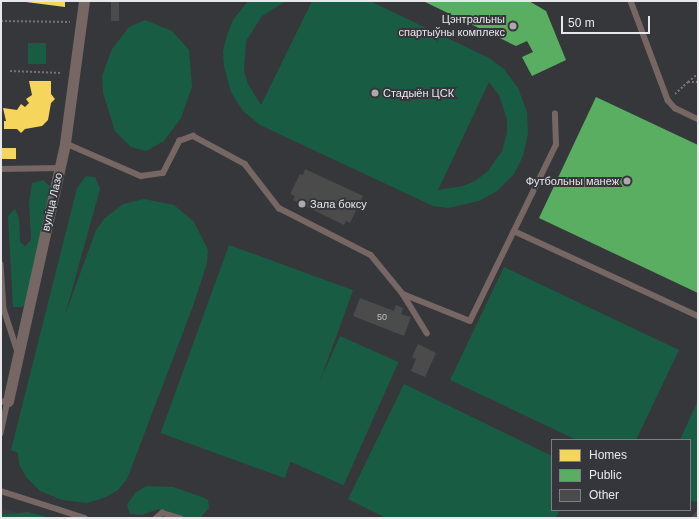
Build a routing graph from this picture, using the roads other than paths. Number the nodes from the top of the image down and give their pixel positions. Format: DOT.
graph roads {
  1 [pos="84,1"];
  2 [pos="631,1"];
  3 [pos="555,114"];
  4 [pos="698,119"];
  5 [pos="65,143"];
  6 [pos="60,168"];
  7 [pos="1,169"];
  8 [pos="514,230"];
  9 [pos="1,264"];
  10 [pos="403,294"];
  11 [pos="698,316"];
  12 [pos="427,333"];
  13 [pos="19,353"];
  14 [pos="5,402"];
  15 [pos="1,433"];
  16 [pos="1,491"];
  17 [pos="85,518"];
  18 [pos="156,518"];
  19 [pos="180,518"];
  1 -- 5 [label="street, вуліца Лазо"];
  2 -- 4 [label="lane"];
  3 -- 8 [label="lane"];
  5 -- 6 [label="street, вуліца Лазо"];
  5 -- 10 [label="lane"];
  6 -- 7 [label="lane"];
  6 -- 13 [label="street, вуліца Лазо"];
  8 -- 10 [label="lane"];
  8 -- 11 [label="lane"];
  9 -- 13 [label="lane"];
  10 -- 12 [label="lane"];
  13 -- 14 [label="street, вуліца Лазо"];
  14 -- 15 [label="lane"];
  16 -- 17 [label="lane"];
  18 -- 19 [label="lane"];
}
